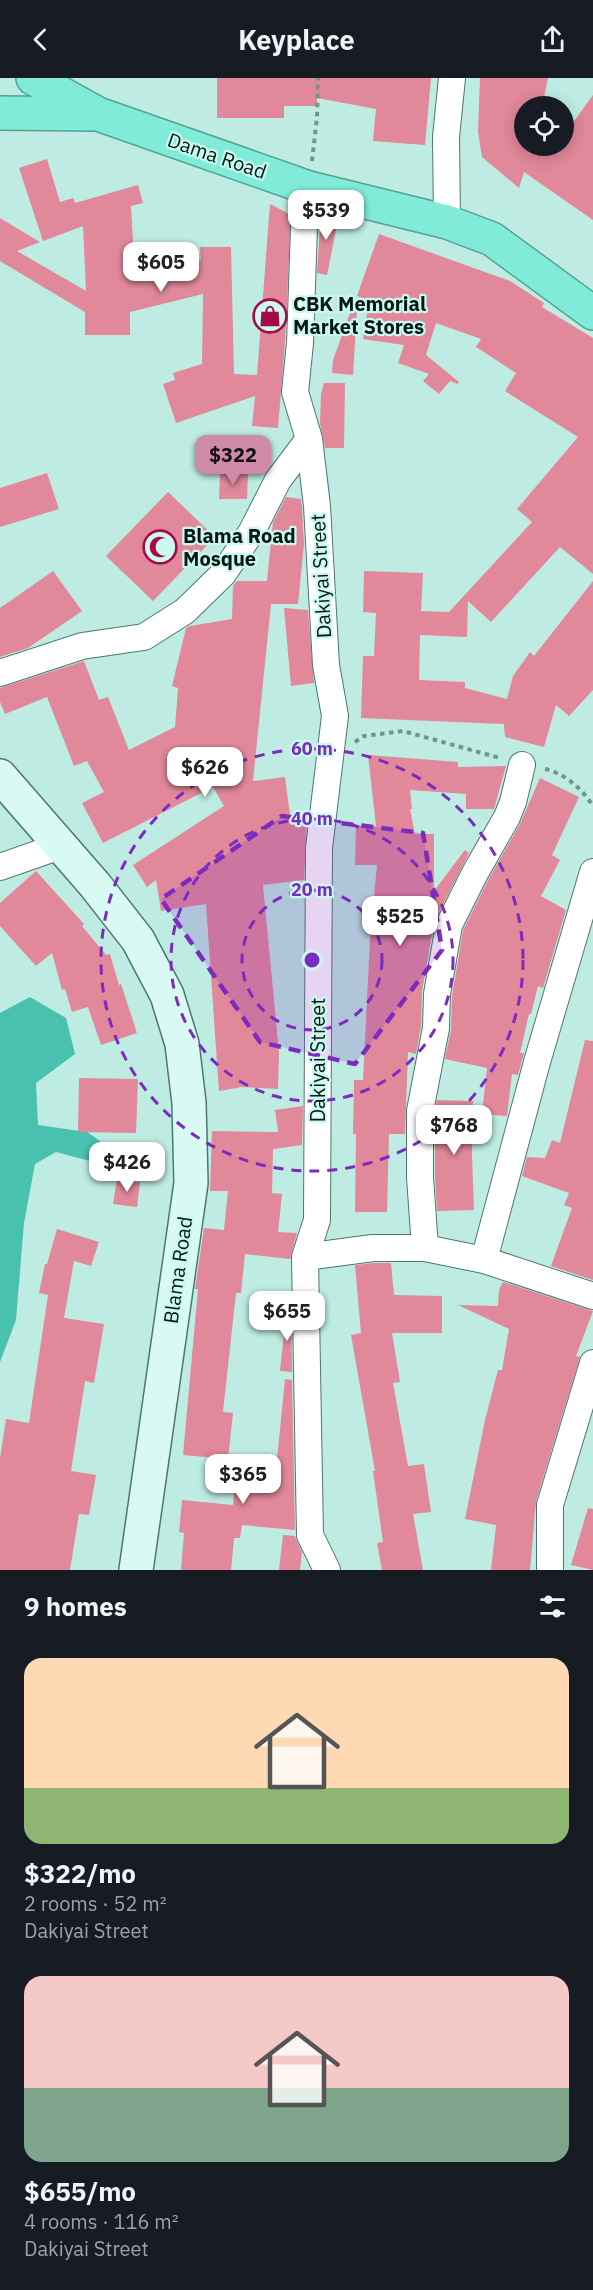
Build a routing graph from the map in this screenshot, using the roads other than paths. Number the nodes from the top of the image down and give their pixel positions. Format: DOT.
graph roads {
  1 [pos="33,78"];
  2 [pos="452,78"];
  3 [pos="0,113"];
  4 [pos="99,114"];
  5 [pos="309,188"];
  6 [pos="447,222"];
  7 [pos="593,313"];
  8 [pos="309,439"];
  9 [pos="0,673"];
  10 [pos="522,765"];
  11 [pos="0,776"];
  12 [pos="60,846"];
  13 [pos="0,867"];
  14 [pos="593,872"];
  15 [pos="425,1248"];
  16 [pos="305,1257"];
  17 [pos="484,1260"];
  18 [pos="593,1296"];
  19 [pos="593,1363"];
  20 [pos="136,1570"];
  21 [pos="327,1570"];
  22 [pos="550,1570"];
  1 -- 4 [label="highway"];
  2 -- 6 [label="street"];
  3 -- 4 [label="highway"];
  4 -- 5 [label="highway, Dama Road"];
  5 -- 6 [label="highway, Dama Road"];
  5 -- 8 [label="street, Dakiyai Street"];
  6 -- 7 [label="highway, Dama Road"];
  8 -- 9 [label="street"];
  8 -- 16 [label="street, Dakiyai Street"];
  10 -- 15 [label="street"];
  11 -- 12 [label="street, Blama Road"];
  12 -- 13 [label="street"];
  12 -- 20 [label="street, Blama Road"];
  14 -- 17 [label="street"];
  15 -- 16 [label="street"];
  15 -- 17 [label="street"];
  16 -- 21 [label="street, Dakiyai Street"];
  17 -- 18 [label="street"];
  19 -- 22 [label="street"];
}
